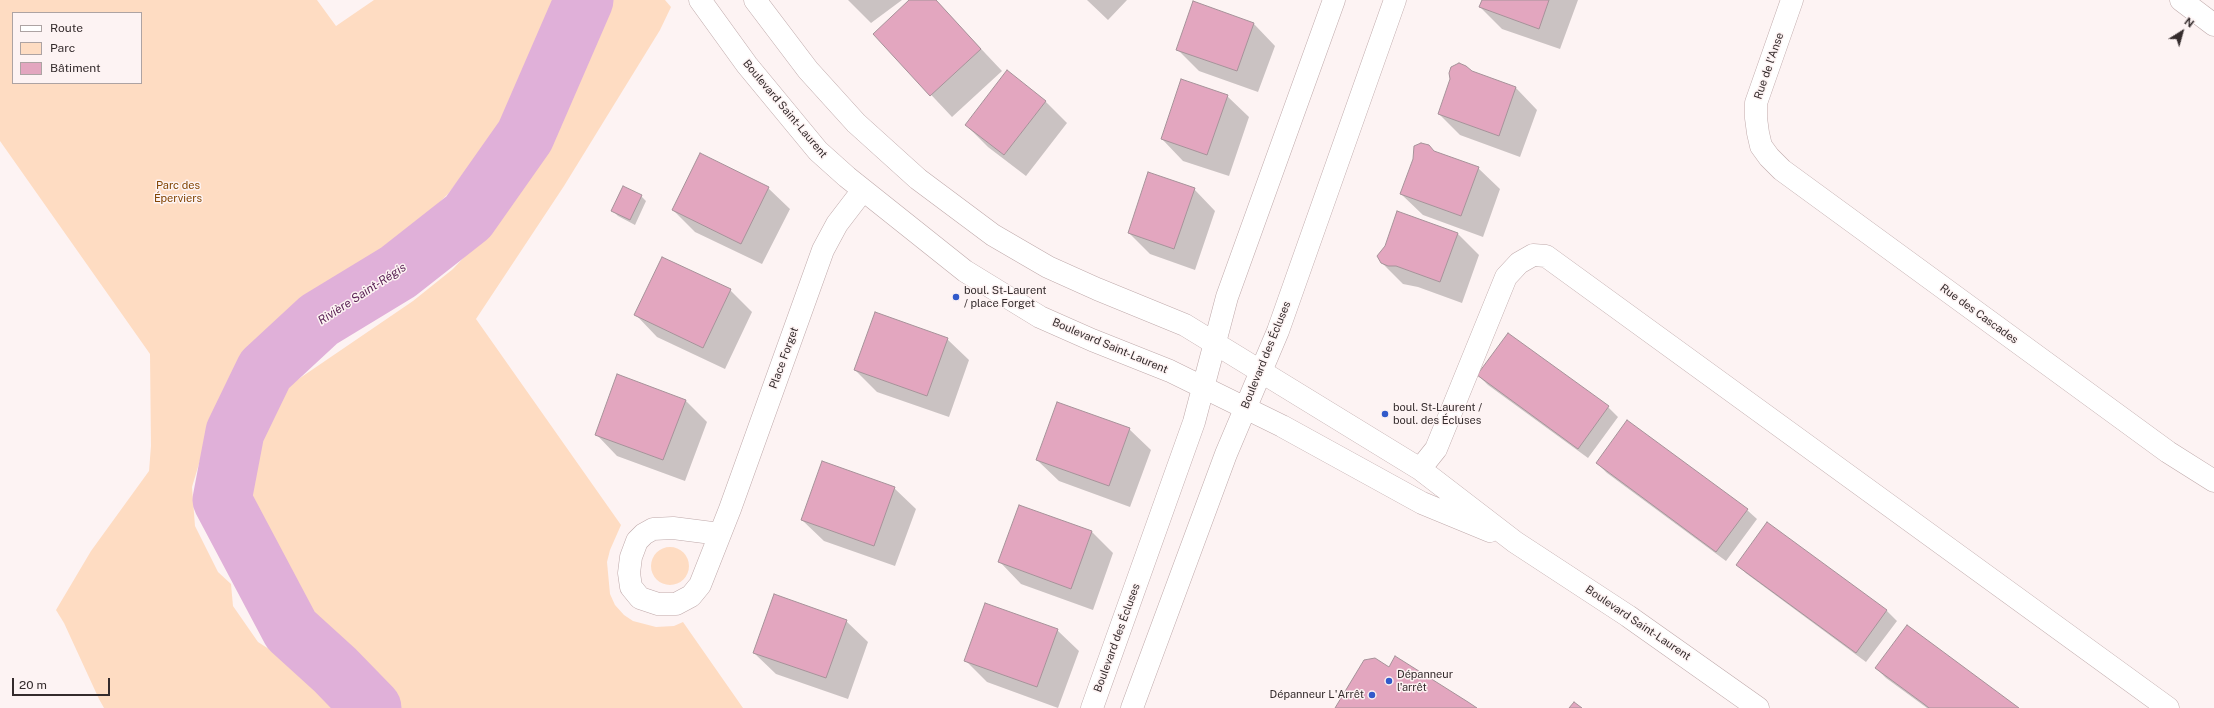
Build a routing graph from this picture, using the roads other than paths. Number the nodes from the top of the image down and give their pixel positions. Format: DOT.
graph roads {
  1 [pos="700,0"];
  2 [pos="756,0"];
  3 [pos="1334,0"];
  4 [pos="1395,0"];
  5 [pos="1792,0"];
  6 [pos="2181,0"];
  7 [pos="2214,25"];
  8 [pos="1758,133"];
  9 [pos="863,190"];
  10 [pos="1214,344"];
  11 [pos="1260,372"];
  12 [pos="1203,387"];
  13 [pos="1246,408"];
  14 [pos="1420,469"];
  15 [pos="2214,481"];
  16 [pos="720,534"];
  17 [pos="1515,542"];
  18 [pos="1092,708"];
  19 [pos="1132,708"];
  20 [pos="1758,708"];
  21 [pos="2168,708"];
  1 -- 9 [label="street, Boulevard Saint-Laurent"];
  2 -- 10 [label="street, Boulevard Saint-Laurent"];
  3 -- 10 [label="street, Boulevard des Écluses"];
  4 -- 11 [label="street, Boulevard des Écluses"];
  5 -- 8 [label="street, Rue de l'Anse"];
  6 -- 7 [label="street"];
  8 -- 15 [label="street, Rue des Cascades"];
  9 -- 12 [label="street, Boulevard Saint-Laurent"];
  9 -- 16 [label="street, Place Forget"];
  10 -- 11 [label="street, Boulevard Saint-Laurent"];
  10 -- 12 [label="street, Boulevard des Écluses"];
  11 -- 13 [label="street, Boulevard des Écluses"];
  11 -- 14 [label="street, Boulevard Saint-Laurent"];
  12 -- 13 [label="street, Boulevard Saint-Laurent"];
  12 -- 18 [label="street, Boulevard des Écluses"];
  13 -- 17 [label="street, Boulevard Saint-Laurent"];
  13 -- 19 [label="street, Boulevard des Écluses"];
  14 -- 17 [label="street, Boulevard Saint-Laurent"];
  14 -- 21 [label="street"];
  17 -- 20 [label="street, Boulevard Saint-Laurent"];
}
